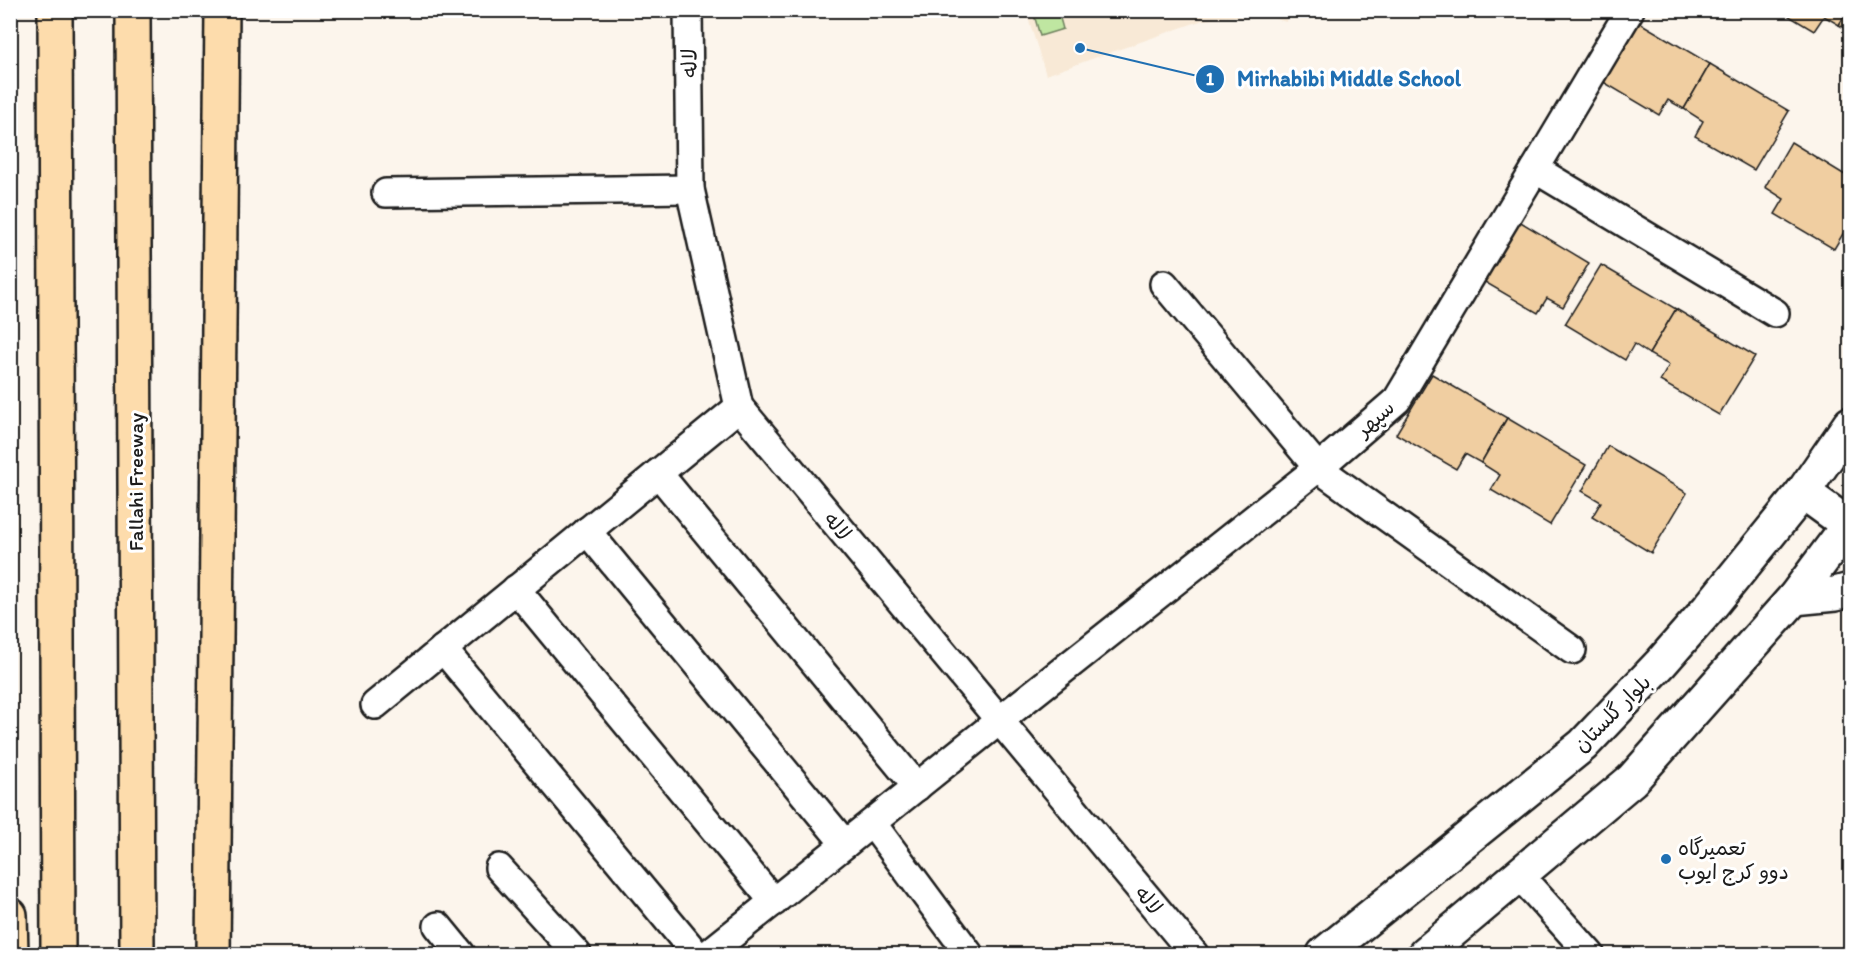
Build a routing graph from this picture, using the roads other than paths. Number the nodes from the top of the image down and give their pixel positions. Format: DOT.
graph roads {
  1 [pos="55,10"];
  2 [pos="133,10"];
  3 [pos="222,10"];
  4 [pos="688,10"];
  5 [pos="1630,10"];
  6 [pos="1535,169"];
  7 [pos="690,189"];
  8 [pos="387,193"];
  9 [pos="1164,284"];
  10 [pos="1775,314"];
  11 [pos="739,407"];
  12 [pos="1851,424"];
  13 [pos="1318,468"];
  14 [pos="658,473"];
  15 [pos="1803,492"];
  16 [pos="1850,524"];
  17 [pos="587,531"];
  18 [pos="516,589"];
  19 [pos="1851,590"];
  20 [pos="1794,598"];
  21 [pos="443,649"];
  22 [pos="1572,650"];
  23 [pos="375,705"];
  24 [pos="999,720"];
  25 [pos="917,787"];
  26 [pos="872,823"];
  27 [pos="845,844"];
  28 [pos="499,868"];
  29 [pos="1521,876"];
  30 [pos="774,902"];
  31 [pos="10,915"];
  32 [pos="438,926"];
  33 [pos="11,954"];
  34 [pos="58,954"];
  35 [pos="137,954"];
  36 [pos="213,954"];
  37 [pos="461,954"];
  38 [pos="577,954"];
  39 [pos="696,954"];
  40 [pos="708,954"];
  41 [pos="969,954"];
  42 [pos="1194,954"];
  43 [pos="1324,954"];
  44 [pos="1425,954"];
  45 [pos="1590,954"];
  1 -- 34 [label="main road"];
  2 -- 35 [label="main road, Fallahi Freeway"];
  3 -- 36 [label="main road"];
  4 -- 7 [label="street, لاله"];
  5 -- 6 [label="street, سپهر"];
  6 -- 10 [label="street"];
  6 -- 13 [label="street, سپهر"];
  7 -- 8 [label="street"];
  7 -- 11 [label="street, لاله"];
  9 -- 13 [label="street"];
  11 -- 14 [label="street"];
  11 -- 24 [label="street, لاله"];
  12 -- 15 [label="street, بلوار گلستان"];
  13 -- 22 [label="street"];
  13 -- 24 [label="street, سپهر"];
  14 -- 17 [label="street"];
  14 -- 25 [label="street"];
  15 -- 16 [label="street"];
  15 -- 43 [label="street, بلوار گلستان"];
  16 -- 20 [label="street"];
  17 -- 18 [label="street"];
  17 -- 27 [label="street"];
  18 -- 21 [label="street"];
  18 -- 30 [label="street"];
  19 -- 20 [label="street"];
  20 -- 29 [label="street"];
  21 -- 23 [label="street"];
  21 -- 39 [label="street"];
  24 -- 25 [label="street, سپهر"];
  24 -- 42 [label="street, لاله"];
  25 -- 26 [label="street, سپهر"];
  26 -- 27 [label="street, سپهر"];
  26 -- 41 [label="street"];
  27 -- 30 [label="street, سپهر"];
  28 -- 38 [label="street"];
  29 -- 44 [label="street"];
  29 -- 45 [label="street"];
  30 -- 40 [label="street, سپهر"];
  31 -- 33 [label="main road"];
  32 -- 37 [label="street"];
}
